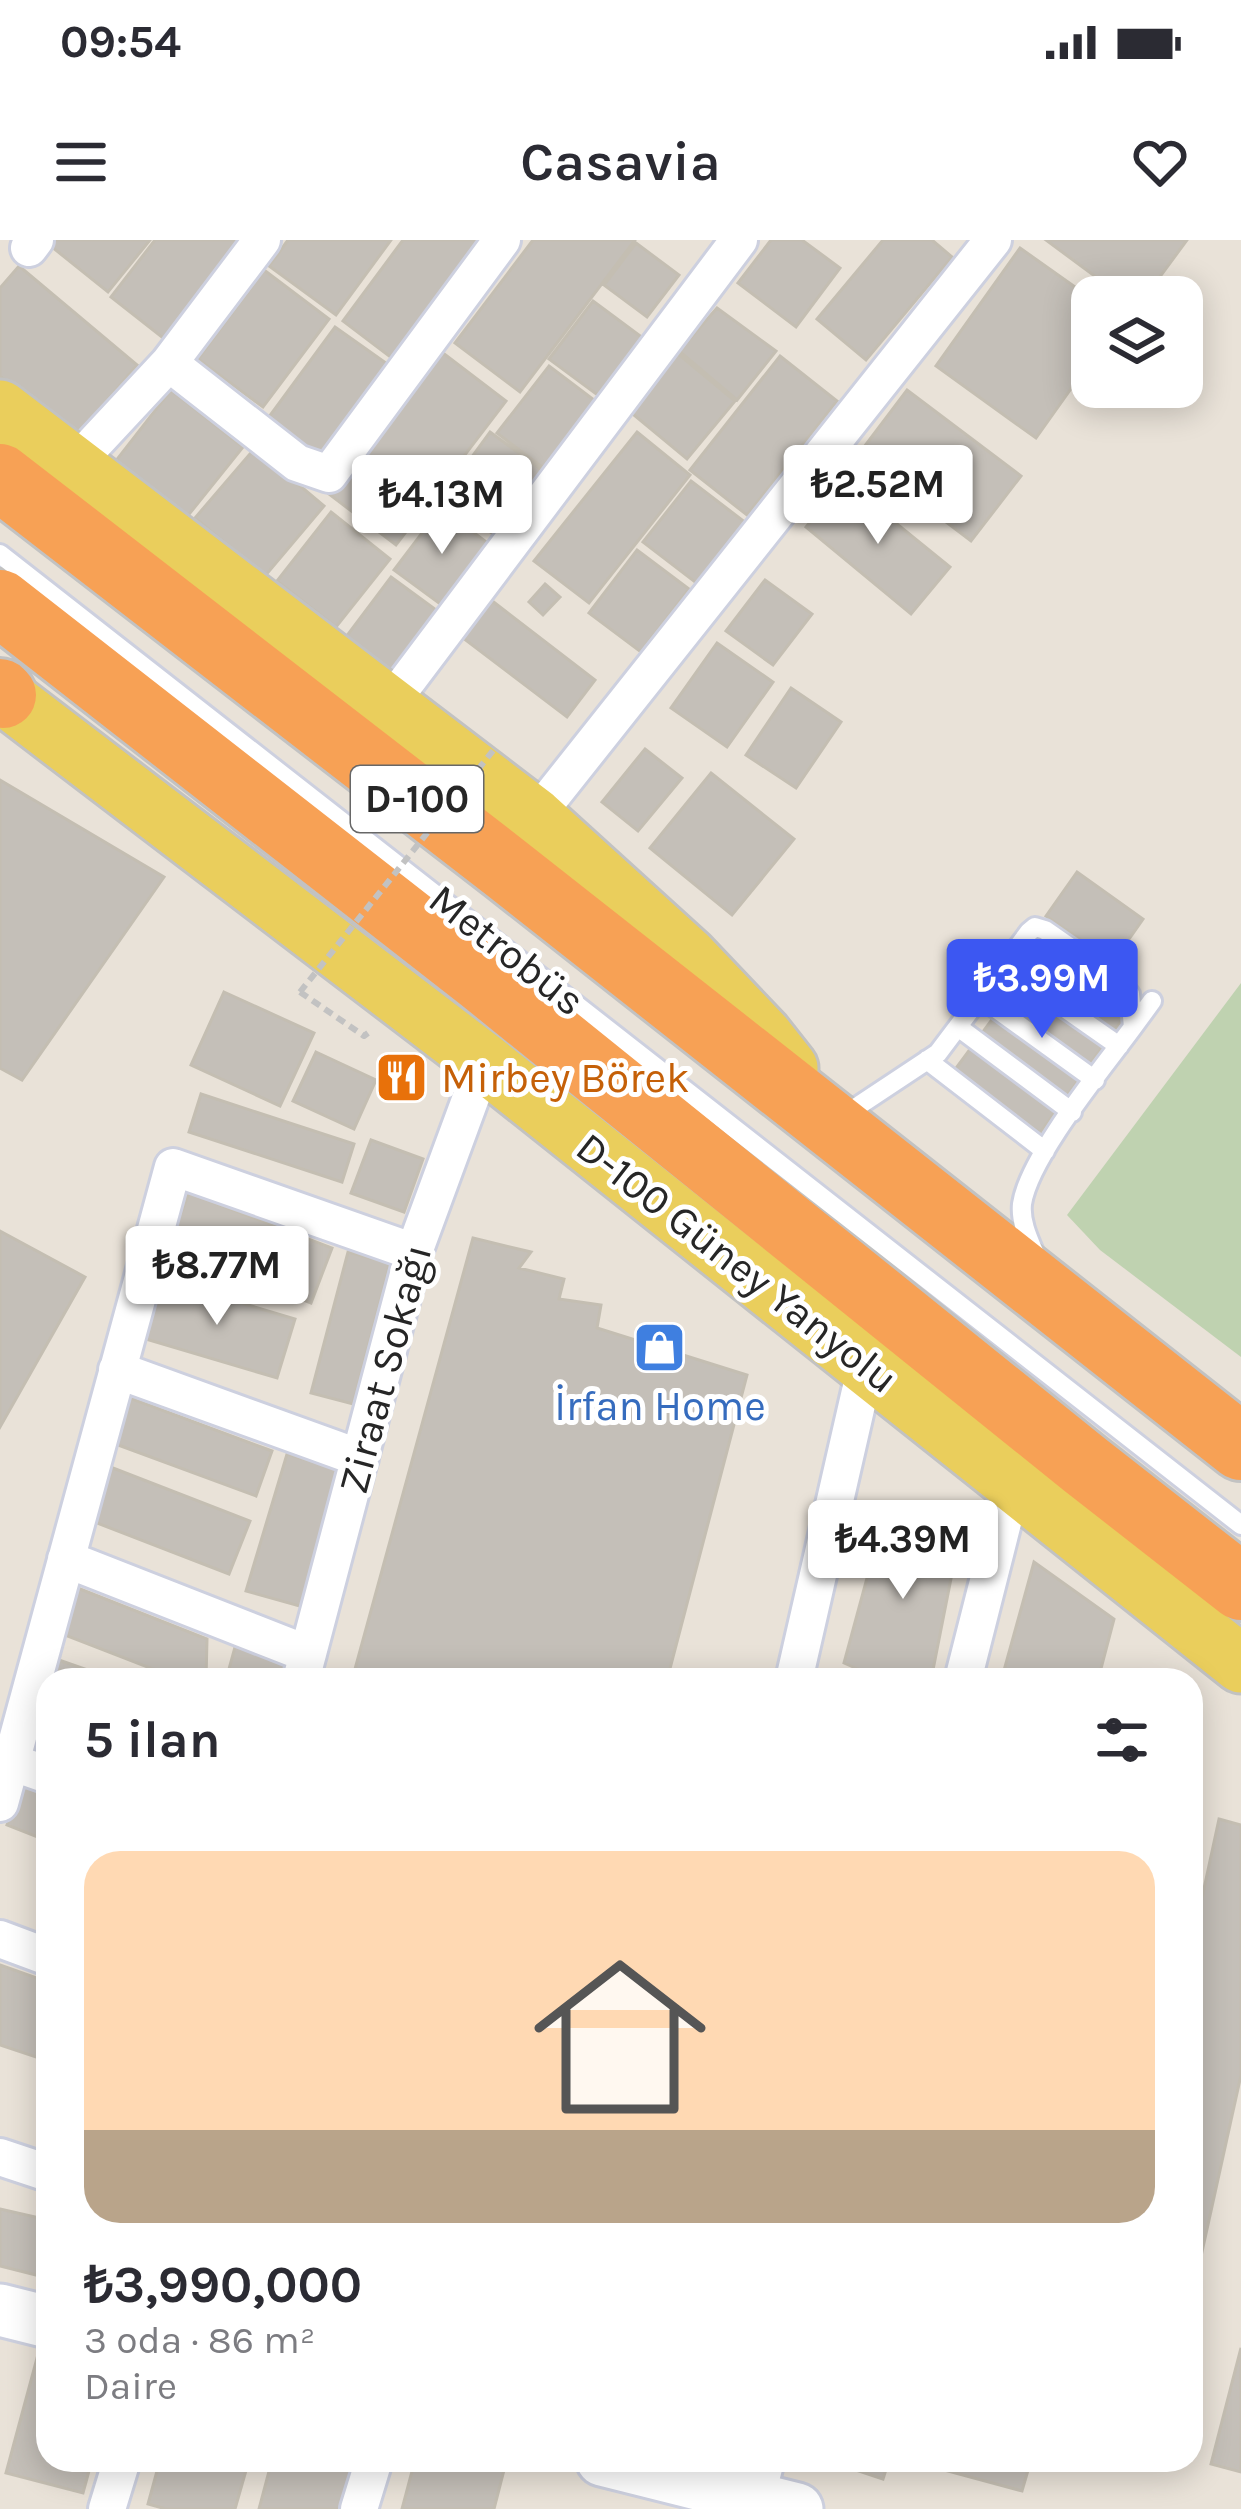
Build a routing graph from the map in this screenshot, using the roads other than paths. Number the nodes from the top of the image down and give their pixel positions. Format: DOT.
graph roads {
  1 [pos="262,240"];
  2 [pos="502,240"];
  3 [pos="740,240"];
  4 [pos="993,240"];
  5 [pos="169,363"];
  6 [pos="0,409"];
  7 [pos="74,465"];
  8 [pos="0,477"];
  9 [pos="0,554"];
  10 [pos="0,603"];
  11 [pos="1,695"];
  12 [pos="389,705"];
  13 [pos="535,817"];
  14 [pos="1004,965"];
  15 [pos="980,997"];
  16 [pos="1152,1001"];
  17 [pos="958,1027"];
  18 [pos="1133,1027"];
  19 [pos="1119,1046"];
  20 [pos="927,1060"];
  21 [pos="484,1062"];
  22 [pos="1095,1080"];
  23 [pos="1072,1112"];
  24 [pos="832,1124"];
  25 [pos="1045,1151"];
  26 [pos="415,1252"];
  27 [pos="1058,1301"];
  28 [pos="866,1365"];
  29 [pos="118,1370"];
  30 [pos="1241,1447"];
  31 [pos="360,1458"];
  32 [pos="1012,1483"];
  33 [pos="1241,1525"];
  34 [pos="66,1558"];
  35 [pos="1241,1587"];
  36 [pos="1241,1664"];
  37 [pos="304,1667"];
  38 [pos="36,1668"];
  39 [pos="797,1668"];
  40 [pos="966,1668"];
  41 [pos="36,1669"];
  42 [pos="11,1762"];
  43 [pos="36,1771"];
  44 [pos="0,1803"];
  45 [pos="0,1940"];
  46 [pos="36,1953"];
  47 [pos="0,2157"];
  48 [pos="36,2169"];
  49 [pos="0,2310"];
  50 [pos="36,2319"];
  51 [pos="118,2472"];
  52 [pos="370,2472"];
  53 [pos="674,2472"];
  54 [pos="773,2489"];
  55 [pos="107,2509"];
  56 [pos="359,2509"];
  1 -- 5 [label="street"];
  2 -- 5 [label="street"];
  3 -- 12 [label="street"];
  4 -- 13 [label="street"];
  5 -- 7 [label="street"];
  6 -- 7 [label="main road"];
  7 -- 12 [label="main road"];
  8 -- 24 [label="highway, D-100"];
  9 -- 33 [label="lane, Metrobüs"];
  10 -- 35 [label="highway, D-100"];
  11 -- 21 [label="main road, D-100 Güney Yanyolu"];
  12 -- 13 [label="main road"];
  13 -- 24 [label="main road"];
  14 -- 15 [label="lane"];
  14 -- 18 [label="lane"];
  14 -- 19 [label="lane"];
  15 -- 17 [label="lane"];
  15 -- 22 [label="lane"];
  16 -- 18 [label="lane"];
  17 -- 20 [label="lane"];
  17 -- 23 [label="lane"];
  18 -- 19 [label="lane"];
  19 -- 22 [label="lane"];
  20 -- 24 [label="lane"];
  20 -- 25 [label="lane"];
  21 -- 26 [label="street, Ziraat Sokağı"];
  21 -- 28 [label="main road, D-100 Güney Yanyolu"];
  22 -- 23 [label="lane"];
  23 -- 25 [label="lane"];
  24 -- 27 [label="highway, D-100"];
  25 -- 27 [label="lane"];
  26 -- 29 [label="street"];
  26 -- 31 [label="street, Ziraat Sokağı"];
  27 -- 30 [label="highway, D-100"];
  28 -- 32 [label="main road, D-100 Güney Yanyolu"];
  28 -- 39 [label="street"];
  29 -- 31 [label="street"];
  29 -- 34 [label="street"];
  31 -- 37 [label="street, Ziraat Sokağı"];
  32 -- 36 [label="main road, D-100 Güney Yanyolu"];
  32 -- 40 [label="street"];
  34 -- 37 [label="street"];
  34 -- 38 [label="street"];
  41 -- 42 [label="street"];
  42 -- 43 [label="street"];
  42 -- 44 [label="street"];
  45 -- 46 [label="street"];
  47 -- 48 [label="street"];
  49 -- 50 [label="main road"];
  51 -- 55 [label="street"];
  52 -- 56 [label="street"];
  53 -- 54 [label="main road"];
}
